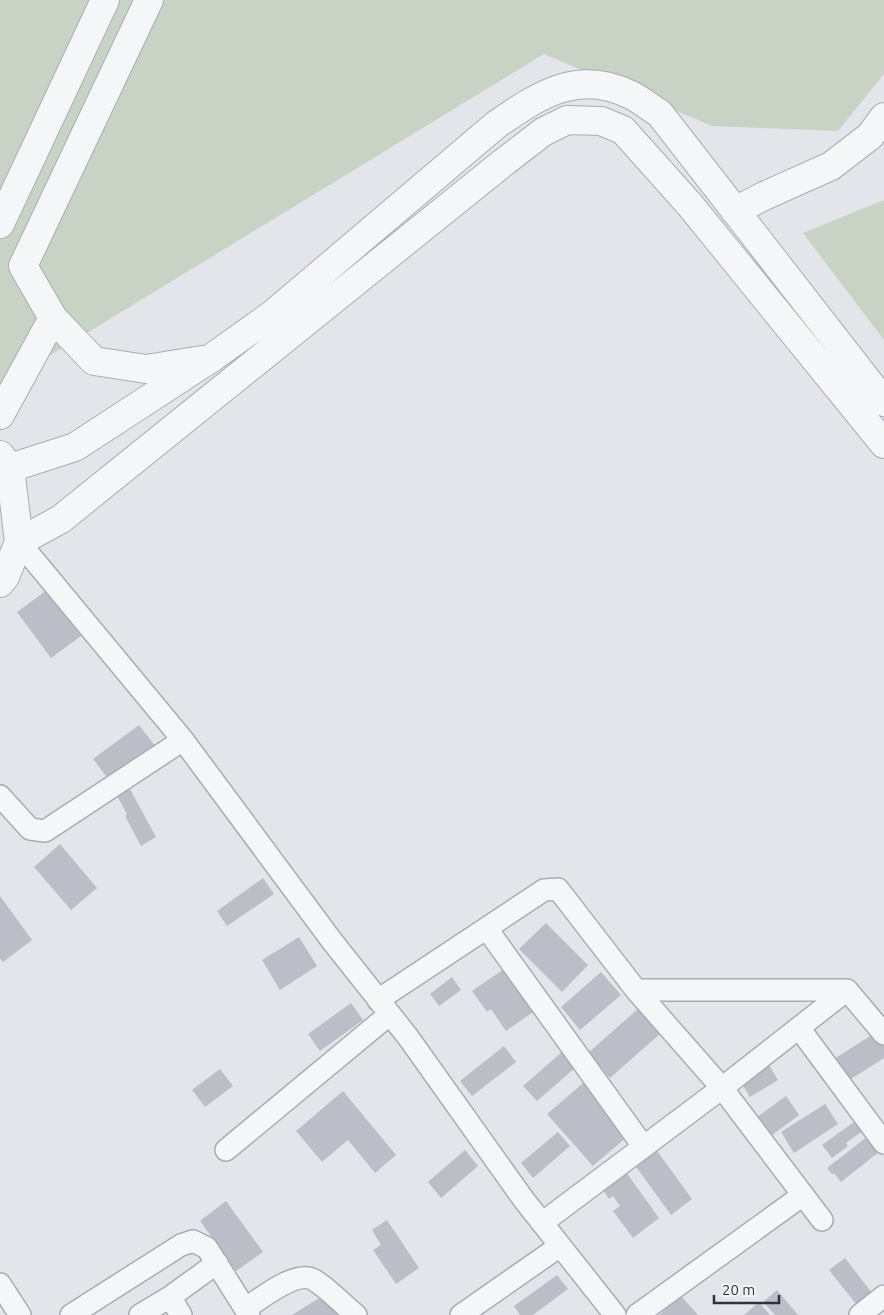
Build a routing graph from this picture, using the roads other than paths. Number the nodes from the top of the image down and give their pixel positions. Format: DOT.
graph roads {
  1 [pos="105,0"];
  2 [pos="149,0"];
  3 [pos="884,117"];
  4 [pos="735,210"];
  5 [pos="0,224"];
  6 [pos="53,318"];
  7 [pos="210,359"];
  8 [pos="884,402"];
  9 [pos="0,415"];
  10 [pos="884,444"];
  11 [pos="5,462"];
  12 [pos="18,542"];
  13 [pos="0,583"];
  14 [pos="183,740"];
  15 [pos="0,796"];
  16 [pos="487,928"];
  17 [pos="636,990"];
  18 [pos="847,990"];
  19 [pos="384,1007"];
  20 [pos="799,1028"];
  21 [pos="884,1034"];
  22 [pos="722,1088"];
  23 [pos="884,1143"];
  24 [pos="643,1146"];
  25 [pos="226,1150"];
  26 [pos="803,1195"];
  27 [pos="822,1220"];
  28 [pos="542,1223"];
  29 [pos="560,1246"];
  30 [pos="217,1263"];
  31 [pos="0,1284"];
  32 [pos="884,1296"];
  33 [pos="170,1297"];
  34 [pos="247,1312"];
  35 [pos="20,1315"];
  36 [pos="71,1315"];
  37 [pos="140,1315"];
  38 [pos="181,1315"];
  39 [pos="356,1315"];
  40 [pos="461,1315"];
  41 [pos="615,1315"];
  42 [pos="637,1315"];
  43 [pos="860,1315"];
  1 -- 5 [label="street"];
  2 -- 6 [label="street"];
  3 -- 4 [label="street"];
  4 -- 7 [label="street"];
  4 -- 8 [label="street"];
  6 -- 7 [label="street"];
  6 -- 9 [label="street"];
  7 -- 11 [label="street"];
  10 -- 12 [label="street"];
  11 -- 12 [label="street"];
  12 -- 13 [label="street"];
  12 -- 14 [label="street"];
  14 -- 15 [label="street"];
  14 -- 19 [label="street"];
  16 -- 17 [label="street"];
  16 -- 19 [label="street"];
  16 -- 24 [label="street"];
  17 -- 18 [label="street"];
  17 -- 22 [label="street"];
  18 -- 20 [label="street"];
  18 -- 21 [label="street"];
  19 -- 25 [label="street"];
  19 -- 28 [label="street"];
  20 -- 22 [label="street"];
  20 -- 23 [label="street"];
  22 -- 24 [label="street"];
  22 -- 26 [label="street"];
  24 -- 28 [label="street"];
  26 -- 27 [label="street"];
  26 -- 42 [label="street"];
  28 -- 29 [label="street"];
  29 -- 40 [label="street"];
  29 -- 41 [label="street"];
  30 -- 33 [label="street"];
  30 -- 34 [label="street"];
  30 -- 36 [label="street"];
  31 -- 35 [label="street"];
  32 -- 43 [label="street"];
  33 -- 37 [label="street"];
  33 -- 38 [label="street"];
  34 -- 39 [label="street"];
}
